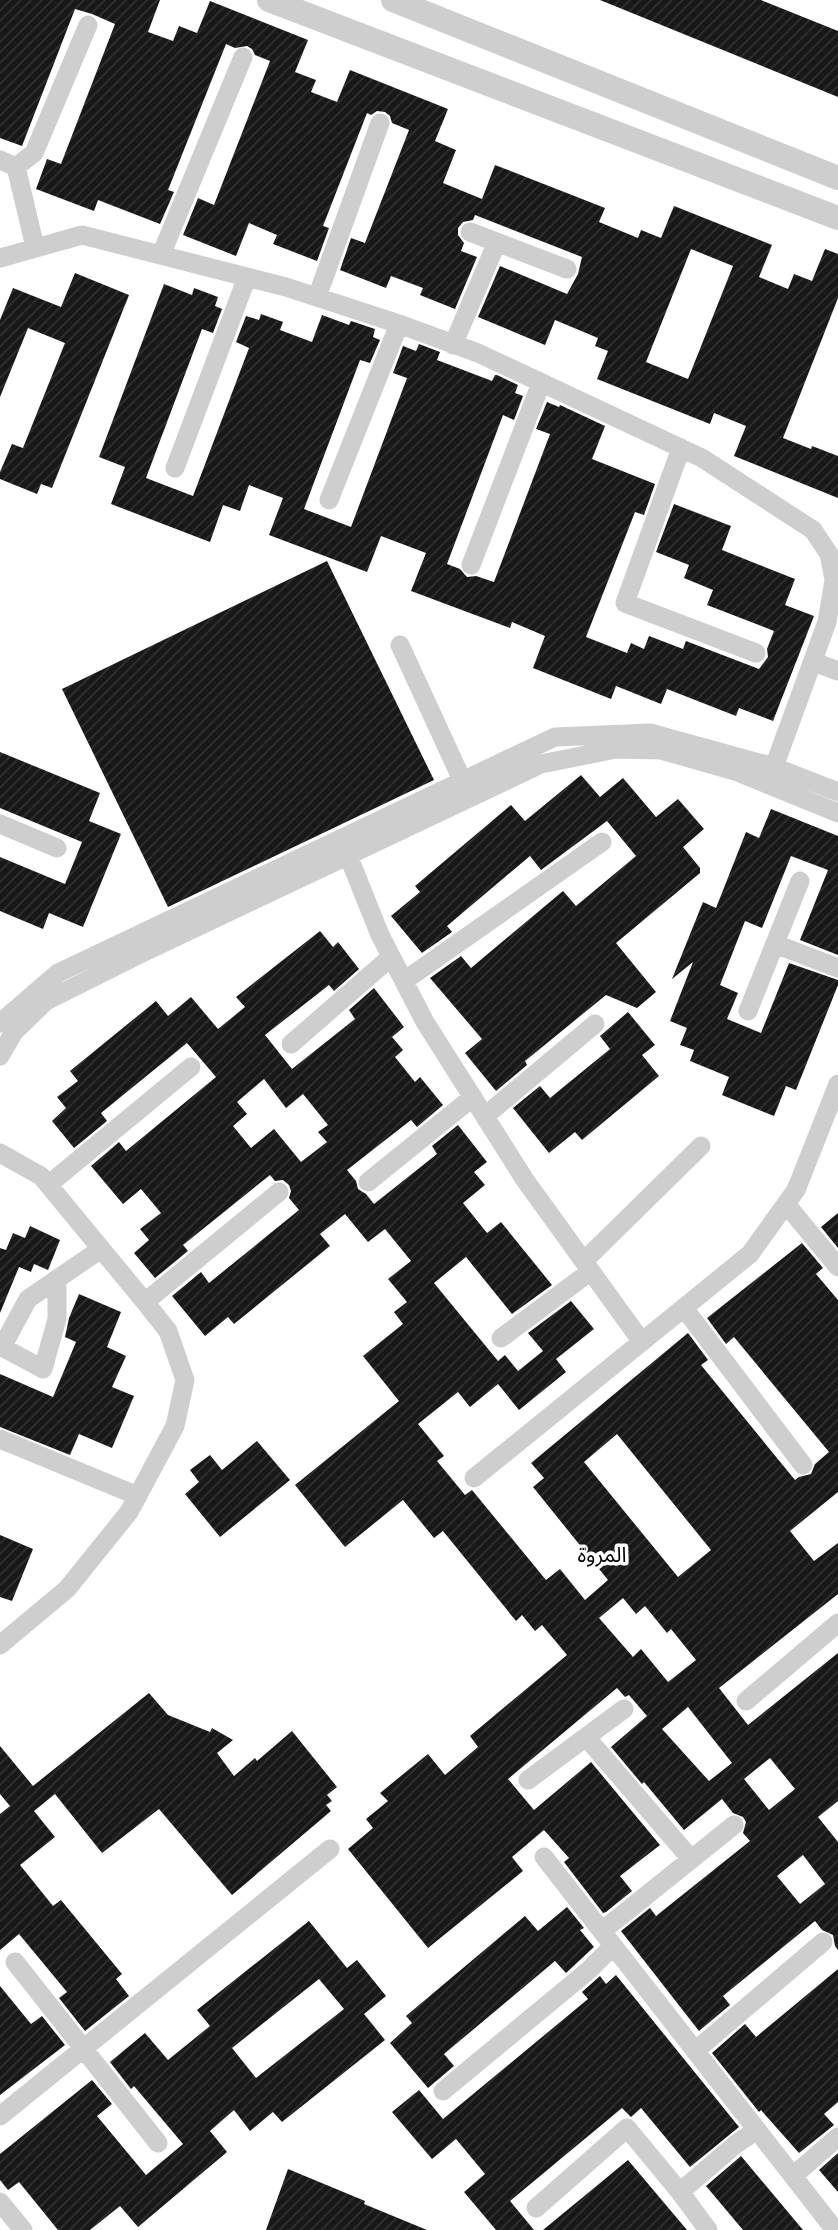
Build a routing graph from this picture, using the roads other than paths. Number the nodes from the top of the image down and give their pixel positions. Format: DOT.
graph roads {
  1 [pos="269,0"];
  2 [pos="393,0"];
  3 [pos="88,25"];
  4 [pos="243,57"];
  5 [pos="380,123"];
  6 [pos="760,147"];
  7 [pos="8,164"];
  8 [pos="838,178"];
  9 [pos="743,181"];
  10 [pos="838,218"];
  11 [pos="470,232"];
  12 [pos="497,242"];
  13 [pos="35,247"];
  14 [pos="161,255"];
  15 [pos="0,258"];
  16 [pos="567,270"];
  17 [pos="247,277"];
  18 [pos="317,297"];
  19 [pos="399,324"];
  20 [pos="453,345"];
  21 [pos="541,383"];
  22 [pos="681,448"];
  23 [pos="175,468"];
  24 [pos="329,500"];
  25 [pos="834,550"];
  26 [pos="471,565"];
  27 [pos="400,645"];
  28 [pos="756,653"];
  29 [pos="814,662"];
  30 [pos="838,671"];
  31 [pos="774,767"];
  32 [pos="463,782"];
  33 [pos="838,792"];
  34 [pos="838,813"];
  35 [pos="0,824"];
  36 [pos="602,842"];
  37 [pos="57,848"];
  38 [pos="348,855"];
  39 [pos="800,881"];
  40 [pos="775,944"];
  41 [pos="391,957"];
  42 [pos="838,968"];
  43 [pos="404,981"];
  44 [pos="748,1011"];
  45 [pos="0,1023"];
  46 [pos="594,1024"];
  47 [pos="291,1044"];
  48 [pos="0,1056"];
  49 [pos="191,1067"];
  50 [pos="838,1084"];
  51 [pos="473,1097"];
  52 [pos="485,1116"];
  53 [pos="702,1146"];
  54 [pos="0,1153"];
  55 [pos="368,1182"];
  56 [pos="48,1185"];
  57 [pos="279,1192"];
  58 [pos="786,1204"];
  59 [pos="101,1249"];
  60 [pos="587,1266"];
  61 [pos="838,1267"];
  62 [pos="57,1279"];
  63 [pos="145,1302"];
  64 [pos="684,1308"];
  65 [pos="500,1338"];
  66 [pos="642,1342"];
  67 [pos="0,1439"];
  68 [pos="803,1465"];
  69 [pos="474,1478"];
  70 [pos="138,1496"];
  71 [pos="838,1623"];
  72 [pos="0,1644"];
  73 [pos="746,1701"];
  74 [pos="624,1709"];
  75 [pos="586,1737"];
  76 [pos="528,1780"];
  77 [pos="734,1825"];
  78 [pos="330,1849"];
  79 [pos="544,1857"];
  80 [pos="691,1859"];
  81 [pos="607,1939"];
  82 [pos="823,1942"];
  83 [pos="15,1962"];
  84 [pos="83,2049"];
  85 [pos="695,2051"];
  86 [pos="443,2091"];
  87 [pos="0,2116"];
  88 [pos="757,2130"];
  89 [pos="838,2137"];
  90 [pos="158,2143"];
  91 [pos="793,2176"];
  92 [pos="680,2192"];
  93 [pos="0,2202"];
  94 [pos="536,2208"];
  95 [pos="23,2230"];
  96 [pos="708,2230"];
  97 [pos="835,2230"];
  1 -- 9 [label="street"];
  2 -- 6 [label="street"];
  3 -- 7 [label="street"];
  4 -- 14 [label="street"];
  5 -- 18 [label="street"];
  6 -- 8 [label="street"];
  6 -- 9 [label="street"];
  7 -- 13 [label="street"];
  9 -- 10 [label="street"];
  11 -- 12 [label="street"];
  12 -- 16 [label="street"];
  12 -- 20 [label="street"];
  13 -- 14 [label="street"];
  13 -- 15 [label="street"];
  14 -- 17 [label="street"];
  17 -- 18 [label="street"];
  17 -- 23 [label="street"];
  18 -- 19 [label="street"];
  19 -- 20 [label="street"];
  19 -- 24 [label="street"];
  20 -- 21 [label="street"];
  21 -- 22 [label="street"];
  21 -- 26 [label="street"];
  22 -- 25 [label="street"];
  22 -- 28 [label="street"];
  25 -- 29 [label="street"];
  27 -- 32 [label="street"];
  29 -- 30 [label="street"];
  29 -- 31 [label="street"];
  31 -- 32 [label="street"];
  31 -- 33 [label="street"];
  32 -- 45 [label="street"];
  34 -- 38 [label="street"];
  35 -- 37 [label="street"];
  36 -- 43 [label="street"];
  38 -- 41 [label="street"];
  38 -- 48 [label="street"];
  39 -- 40 [label="street"];
  40 -- 42 [label="street"];
  40 -- 44 [label="street"];
  41 -- 43 [label="street"];
  41 -- 47 [label="street"];
  43 -- 51 [label="street"];
  46 -- 52 [label="street"];
  49 -- 56 [label="street"];
  50 -- 58 [label="street"];
  51 -- 52 [label="street"];
  51 -- 55 [label="street"];
  52 -- 60 [label="street"];
  53 -- 60 [label="street"];
  54 -- 56 [label="street"];
  56 -- 59 [label="street"];
  57 -- 63 [label="street"];
  58 -- 61 [label="street"];
  58 -- 64 [label="street"];
  59 -- 62 [label="street"];
  59 -- 63 [label="street"];
  60 -- 65 [label="street"];
  60 -- 66 [label="street"];
  63 -- 70 [label="street"];
  64 -- 66 [label="street"];
  64 -- 68 [label="street"];
  66 -- 69 [label="street"];
  67 -- 70 [label="street"];
  70 -- 72 [label="street"];
  71 -- 73 [label="street"];
  74 -- 75 [label="street"];
  75 -- 76 [label="street"];
  75 -- 80 [label="street"];
  77 -- 80 [label="street"];
  78 -- 84 [label="street"];
  79 -- 81 [label="street"];
  80 -- 81 [label="street"];
  81 -- 85 [label="street"];
  81 -- 86 [label="street"];
  82 -- 85 [label="street"];
  83 -- 84 [label="street"];
  84 -- 87 [label="street"];
  84 -- 90 [label="street"];
  85 -- 88 [label="street"];
  88 -- 91 [label="street"];
  88 -- 92 [label="street"];
  89 -- 91 [label="street"];
  91 -- 97 [label="street"];
  92 -- 94 [label="street"];
  92 -- 96 [label="street"];
  93 -- 95 [label="street"];
}
